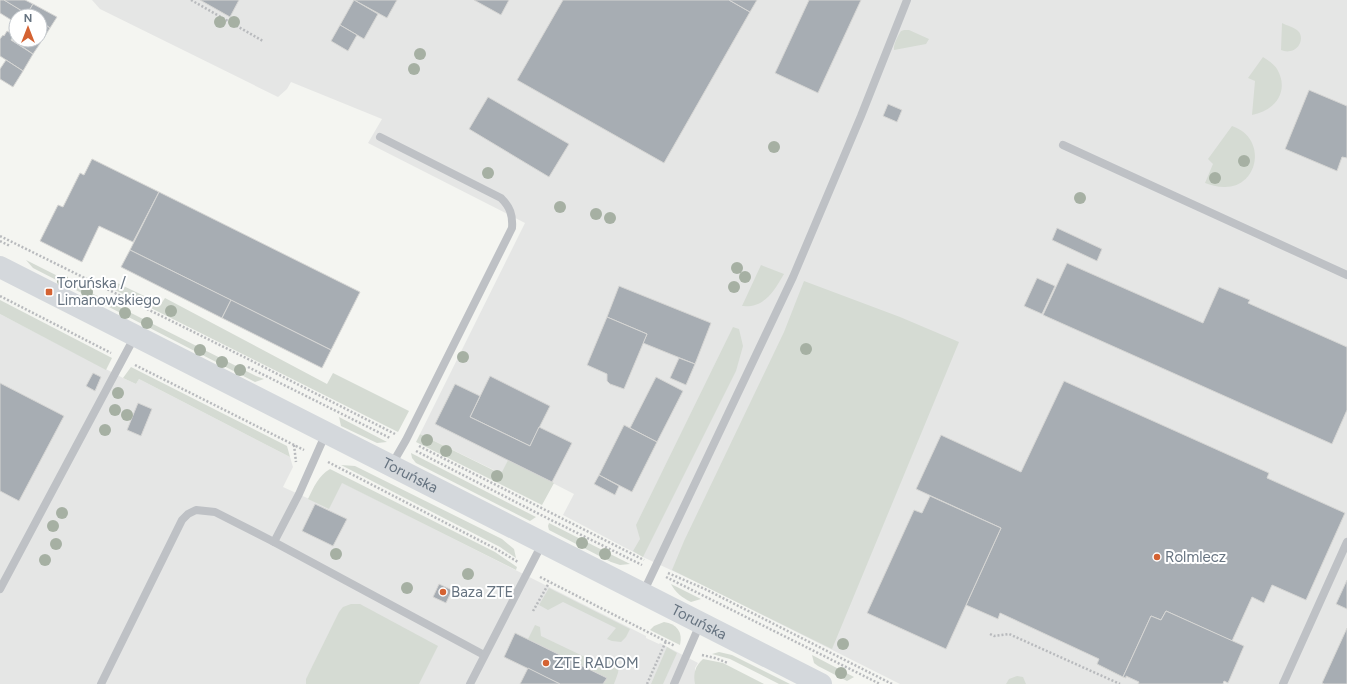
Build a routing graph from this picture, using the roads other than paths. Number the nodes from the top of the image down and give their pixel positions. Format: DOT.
graph roads {
  1 [pos="907,0"];
  2 [pos="380,137"];
  3 [pos="1063,145"];
  4 [pos="0,267"];
  5 [pos="1347,275"];
  6 [pos="135,336"];
  7 [pos="326,433"];
  8 [pos="391,466"];
  9 [pos="274,542"];
  10 [pos="1347,542"];
  11 [pos="542,543"];
  12 [pos="0,590"];
  13 [pos="642,594"];
  14 [pos="700,623"];
  15 [pos="484,655"];
  16 [pos="102,684"];
  17 [pos="470,684"];
  18 [pos="674,684"];
  19 [pos="821,684"];
  20 [pos="1283,684"];
  1 -- 13 [label="lane"];
  2 -- 8 [label="lane"];
  3 -- 5 [label="lane"];
  4 -- 6 [label="street, Toruńska"];
  6 -- 7 [label="street, Toruńska"];
  6 -- 12 [label="lane"];
  7 -- 8 [label="street, Toruńska"];
  7 -- 9 [label="lane"];
  8 -- 11 [label="street, Toruńska"];
  9 -- 15 [label="lane"];
  9 -- 16 [label="lane"];
  10 -- 20 [label="lane"];
  11 -- 13 [label="street, Toruńska"];
  11 -- 15 [label="lane"];
  13 -- 14 [label="street, Toruńska"];
  14 -- 18 [label="lane"];
  14 -- 19 [label="street, Toruńska"];
  15 -- 17 [label="lane"];
}
